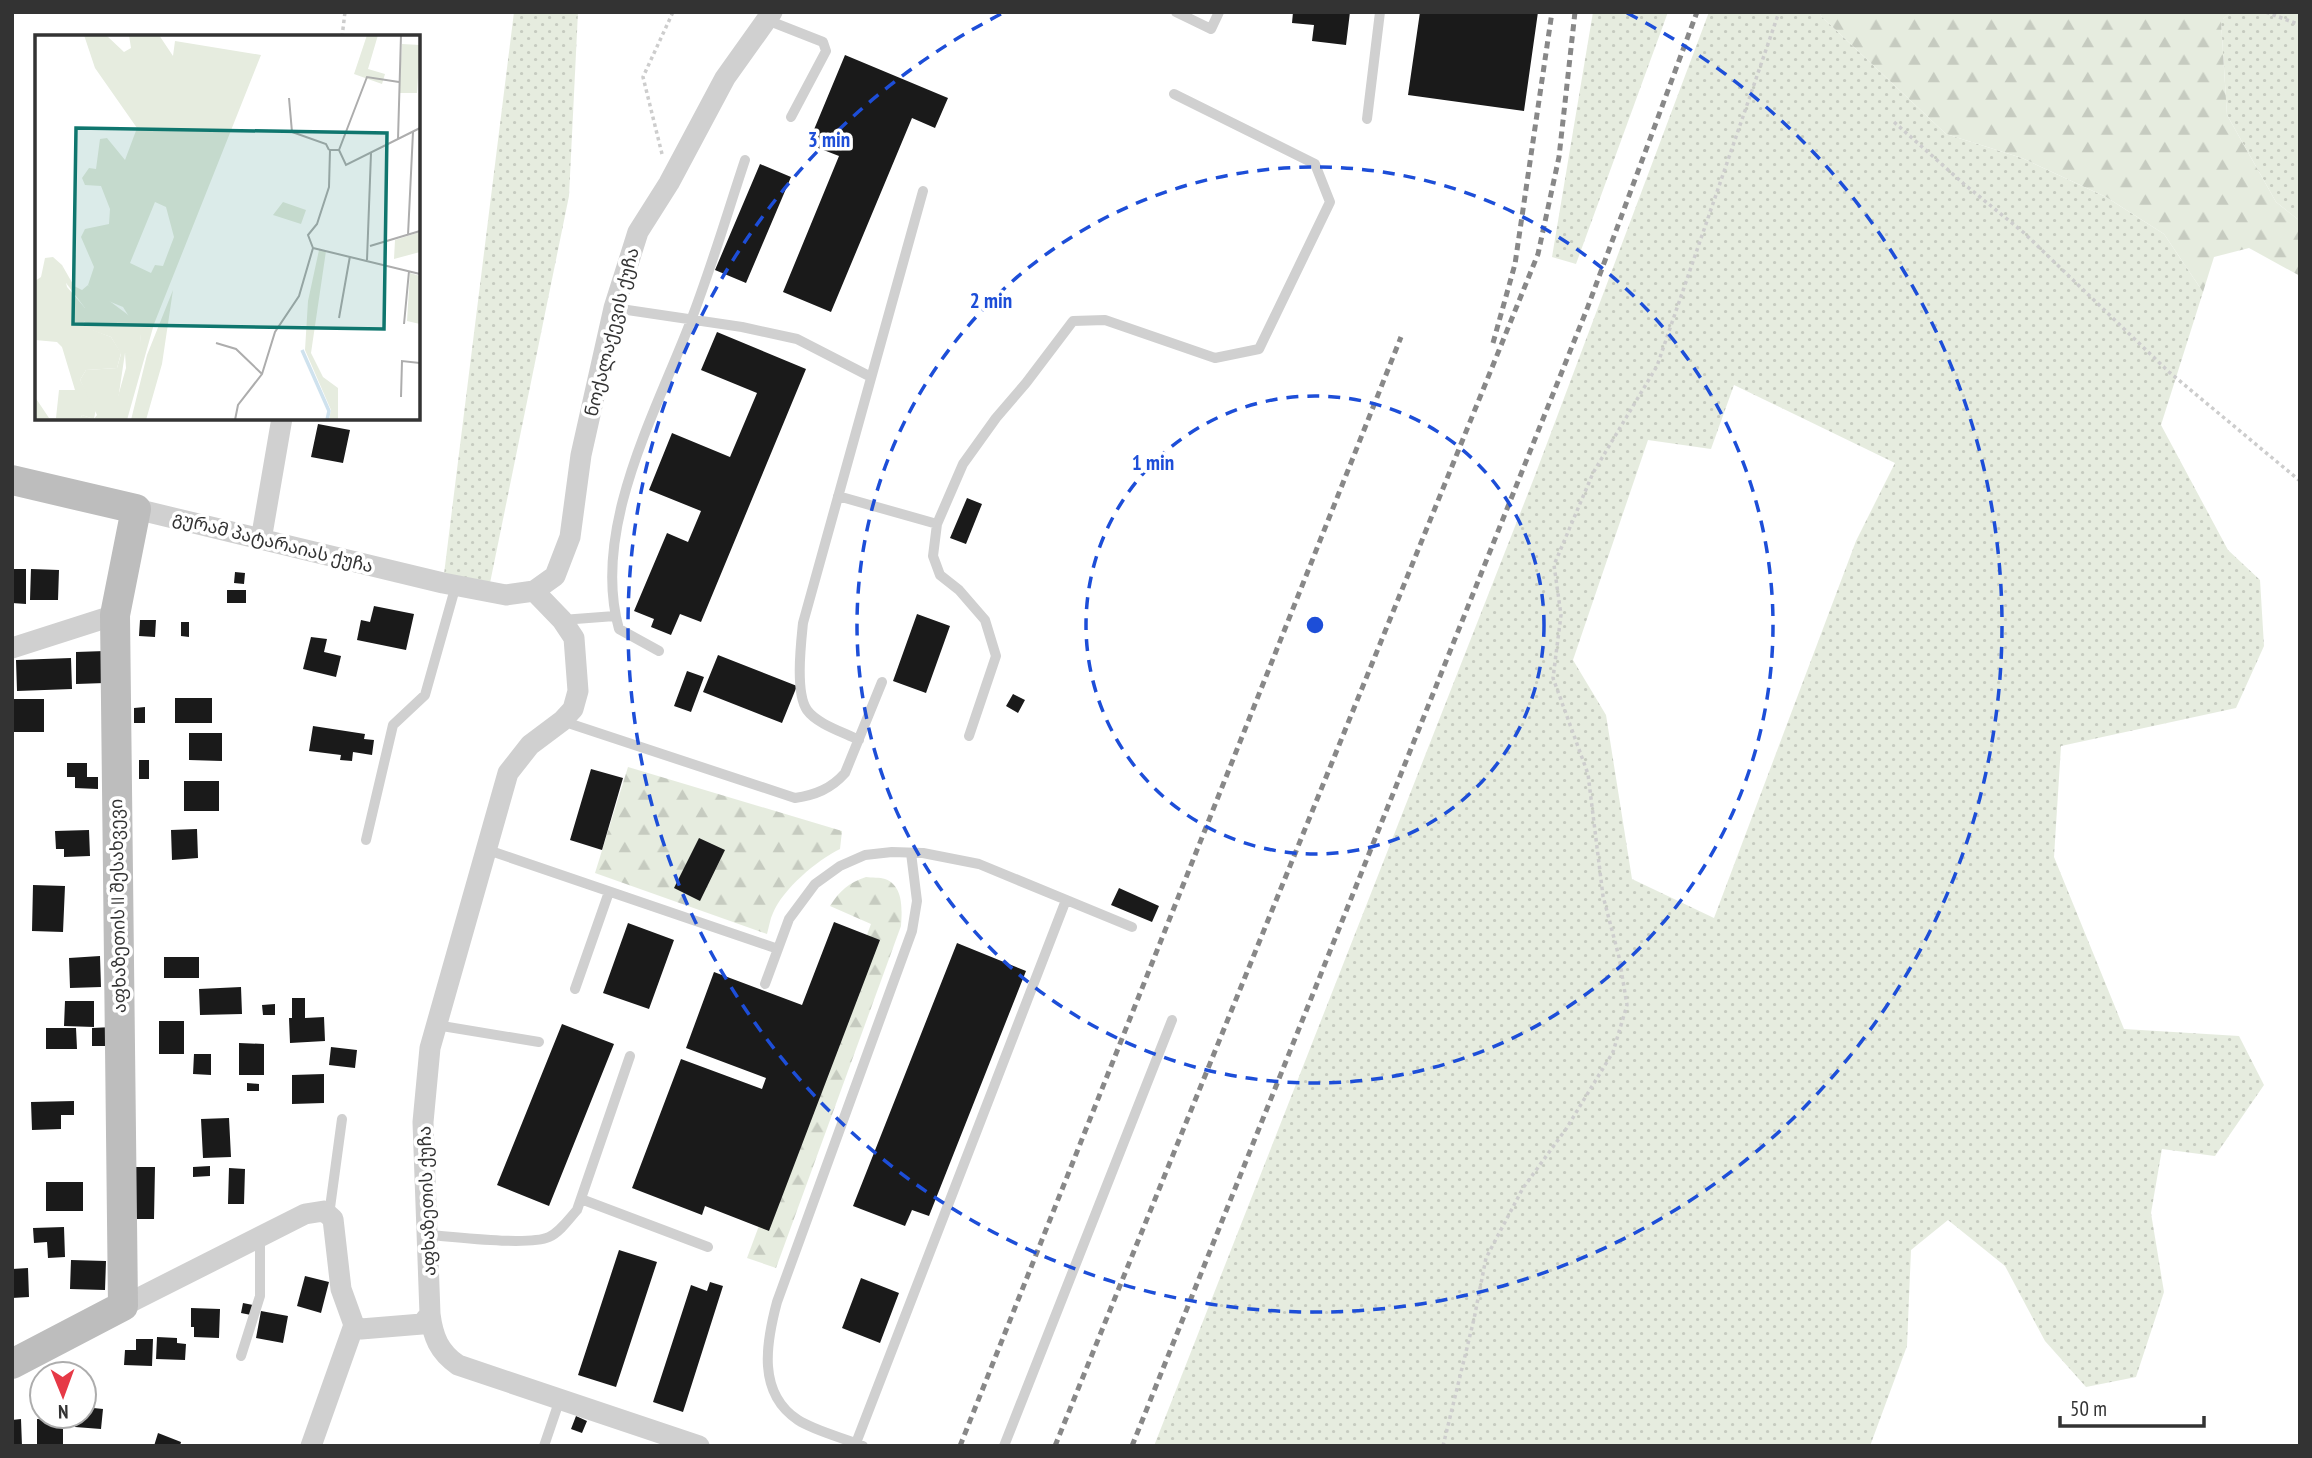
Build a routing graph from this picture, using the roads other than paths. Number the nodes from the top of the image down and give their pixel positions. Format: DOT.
graph roads {
  1 [pos="1176,12"];
  2 [pos="1219,12"];
  3 [pos="1380,12"];
  4 [pos="770,16"];
  5 [pos="1174,94"];
  6 [pos="791,117"];
  7 [pos="1367,118"];
  8 [pos="745,160"];
  9 [pos="923,191"];
  10 [pos="614,309"];
  11 [pos="691,320"];
  12 [pos="871,377"];
  13 [pos="282,420"];
  14 [pos="12,480"];
  15 [pos="838,496"];
  16 [pos="136,509"];
  17 [pos="937,524"];
  18 [pos="261,540"];
  19 [pos="456,585"];
  20 [pos="534,591"];
  21 [pos="115,615"];
  22 [pos="615,615"];
  23 [pos="562,620"];
  24 [pos="12,648"];
  25 [pos="659,651"];
  26 [pos="882,682"];
  27 [pos="562,721"];
  28 [pos="969,736"];
  29 [pos="859,740"];
  30 [pos="366,840"];
  31 [pos="485,849"];
  32 [pos="911,853"];
  33 [pos="609,892"];
  34 [pos="1066,900"];
  35 [pos="1132,927"];
  36 [pos="778,949"];
  37 [pos="765,984"];
  38 [pos="575,989"];
  39 [pos="1172,1020"];
  40 [pos="436,1025"];
  41 [pos="539,1042"];
  42 [pos="630,1056"];
  43 [pos="342,1119"];
  44 [pos="581,1199"];
  45 [pos="328,1215"];
  46 [pos="429,1235"];
  47 [pos="260,1237"];
  48 [pos="708,1247"];
  49 [pos="122,1306"];
  50 [pos="430,1314"];
  51 [pos="354,1325"];
  52 [pos="241,1356"];
  53 [pos="12,1364"];
  54 [pos="560,1399"];
  55 [pos="860,1444"];
  56 [pos="311,1446"];
  57 [pos="544,1446"];
  58 [pos="699,1446"];
  59 [pos="1004,1446"];
  1 -- 2 [label="lane"];
  3 -- 7 [label="lane"];
  4 -- 6 [label="lane"];
  4 -- 10 [label="street, ნოქალაქევის ქუჩა"];
  5 -- 17 [label="lane"];
  8 -- 11 [label="lane"];
  9 -- 12 [label="lane"];
  10 -- 11 [label="lane"];
  10 -- 20 [label="street, ნოქალაქევის ქუჩა"];
  11 -- 12 [label="lane"];
  11 -- 22 [label="lane"];
  12 -- 15 [label="lane"];
  13 -- 18 [label="street"];
  14 -- 16 [label="street, გურამ პატარაიას ქუჩა"];
  15 -- 17 [label="lane"];
  15 -- 29 [label="lane"];
  16 -- 18 [label="street, გურამ პატარაიას ქუჩა"];
  16 -- 21 [label="street, აფხაზეთის II შესახვევი"];
  17 -- 28 [label="lane"];
  18 -- 19 [label="street, გურამ პატარაიას ქუჩა"];
  19 -- 20 [label="street, გურამ პატარაიას ქუჩა"];
  19 -- 30 [label="lane"];
  20 -- 23 [label="street, აფხაზეთის ქუჩა"];
  21 -- 24 [label="street"];
  21 -- 49 [label="street, აფხაზეთის II შესახვევი"];
  22 -- 23 [label="lane"];
  22 -- 25 [label="lane"];
  23 -- 27 [label="street, აფხაზეთის ქუჩა"];
  26 -- 29 [label="lane"];
  27 -- 29 [label="lane"];
  27 -- 31 [label="street, აფხაზეთის ქუჩა"];
  31 -- 33 [label="lane"];
  31 -- 40 [label="street, აფხაზეთის ქუჩა"];
  32 -- 34 [label="lane"];
  32 -- 36 [label="lane"];
  32 -- 55 [label="lane"];
  33 -- 36 [label="lane"];
  33 -- 38 [label="lane"];
  34 -- 35 [label="lane"];
  34 -- 55 [label="lane"];
  36 -- 37 [label="lane"];
  39 -- 59 [label="lane"];
  40 -- 41 [label="lane"];
  40 -- 46 [label="street, აფხაზეთის ქუჩა"];
  42 -- 44 [label="lane"];
  43 -- 45 [label="lane"];
  44 -- 46 [label="lane"];
  44 -- 48 [label="lane"];
  45 -- 47 [label="street"];
  45 -- 51 [label="street"];
  46 -- 50 [label="street, აფხაზეთის ქუჩა"];
  47 -- 49 [label="street"];
  47 -- 52 [label="lane"];
  49 -- 53 [label="street"];
  50 -- 51 [label="street"];
  50 -- 54 [label="street, აფხაზეთის ქუჩა"];
  51 -- 56 [label="street"];
  54 -- 57 [label="lane"];
  54 -- 58 [label="street, აფხაზეთის ქუჩა"];
}
